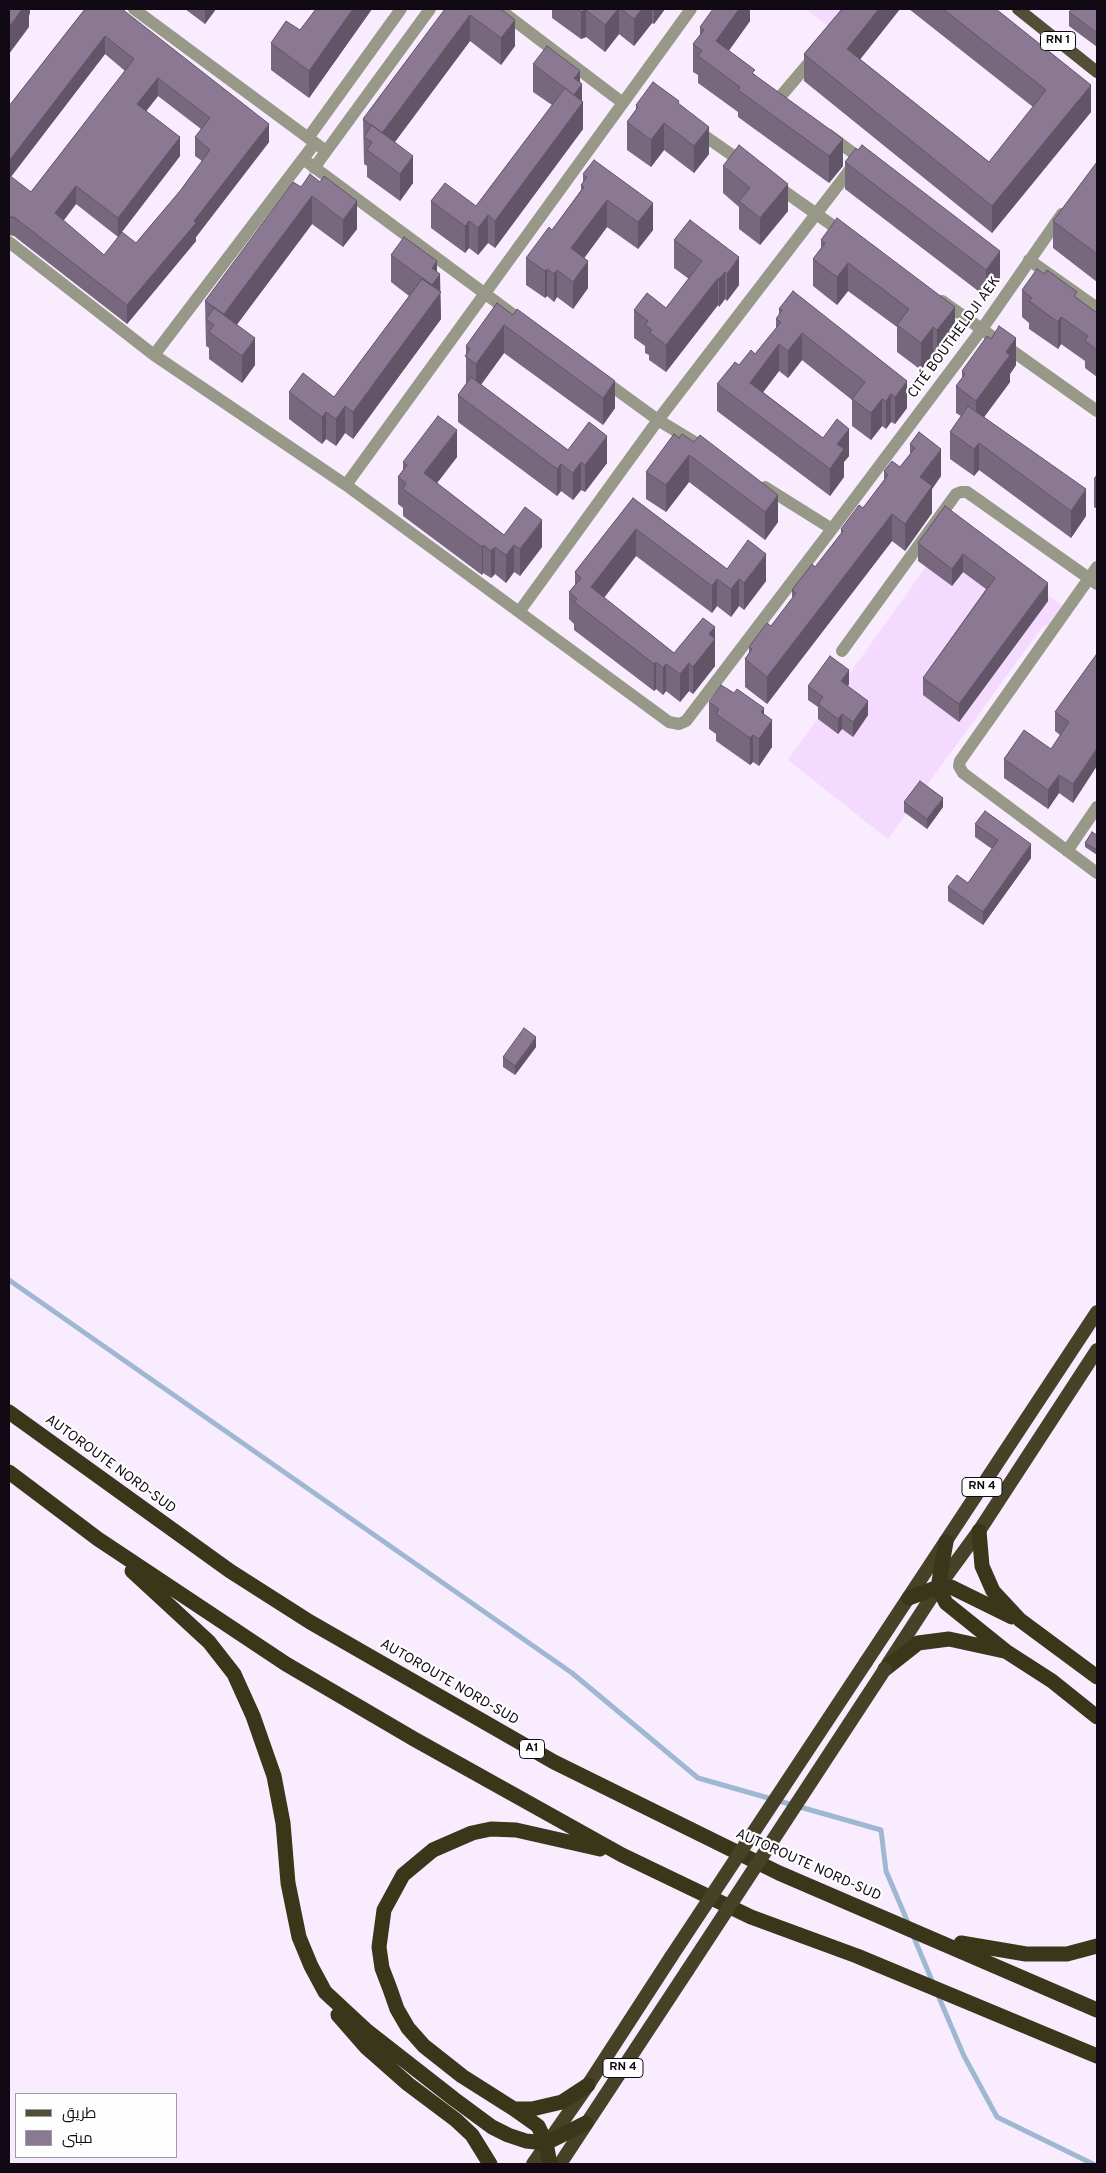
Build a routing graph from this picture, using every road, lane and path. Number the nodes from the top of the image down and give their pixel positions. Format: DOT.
graph roads {
  1 [pos="134,9"];
  2 [pos="401,9"];
  3 [pos="430,9"];
  4 [pos="499,9"];
  5 [pos="691,9"];
  6 [pos="1018,9"];
  7 [pos="819,50"];
  8 [pos="1097,72"];
  9 [pos="781,97"];
  10 [pos="623,103"];
  11 [pos="682,120"];
  12 [pos="820,127"];
  13 [pos="311,140"];
  14 [pos="326,151"];
  15 [pos="859,158"];
  16 [pos="303,159"];
  17 [pos="314,168"];
  18 [pos="874,169"];
  19 [pos="1069,203"];
  20 [pos="815,214"];
  21 [pos="855,241"];
  22 [pos="9,242"];
  23 [pos="1029,260"];
  24 [pos="485,294"];
  25 [pos="934,296"];
  26 [pos="1097,308"];
  27 [pos="982,329"];
  28 [pos="540,334"];
  29 [pos="154,355"];
  30 [pos="595,374"];
  31 [pos="1097,411"];
  32 [pos="658,420"];
  33 [pos="707,451"];
  34 [pos="757,482"];
  35 [pos="346,485"];
  36 [pos="832,529"];
  37 [pos="1097,567"];
  38 [pos="1093,581"];
  39 [pos="520,612"];
  40 [pos="842,651"];
  41 [pos="1097,806"];
  42 [pos="1067,851"];
  43 [pos="1097,873"];
  44 [pos="1097,1312"];
  45 [pos="1097,1350"];
  46 [pos="9,1412"];
  47 [pos="9,1472"];
  48 [pos="979,1531"];
  49 [pos="98,1539"];
  50 [pos="946,1542"];
  51 [pos="938,1587"];
  52 [pos="909,1598"];
  53 [pos="1020,1620"];
  54 [pos="1007,1652"];
  55 [pos="885,1669"];
  56 [pos="1097,1677"];
  57 [pos="1097,1718"];
  58 [pos="622,1855"];
  59 [pos="936,1939"];
  60 [pos="1097,1946"];
  61 [pos="325,1992"];
  62 [pos="1097,2010"];
  63 [pos="1097,2056"];
  64 [pos="588,2085"];
  65 [pos="514,2110"];
  66 [pos="586,2123"];
  67 [pos="546,2143"];
  68 [pos="490,2164"];
  69 [pos="533,2164"];
  70 [pos="550,2164"];
  71 [pos="560,2164"];
  1 -- 13 [label="street"];
  2 -- 13 [label="street"];
  3 -- 14 [label="street"];
  4 -- 10 [label="street"];
  5 -- 10 [label="street"];
  6 -- 8 [label="main road, RN 1"];
  7 -- 9 [label="street"];
  10 -- 24 [label="street"];
  11 -- 20 [label="street"];
  12 -- 15 [label="street"];
  13 -- 14 [label="street"];
  13 -- 16 [label="street"];
  14 -- 17 [label="street"];
  15 -- 18 [label="street"];
  15 -- 20 [label="street"];
  16 -- 17 [label="street"];
  16 -- 29 [label="street"];
  17 -- 24 [label="street"];
  19 -- 23 [label="street, CITÉ BOUTHELDJI AEK"];
  20 -- 21 [label="street"];
  20 -- 32 [label="street"];
  22 -- 29 [label="street"];
  23 -- 26 [label="street"];
  23 -- 27 [label="street, CITÉ BOUTHELDJI AEK"];
  24 -- 28 [label="street"];
  24 -- 35 [label="street"];
  25 -- 27 [label="street"];
  27 -- 31 [label="street"];
  27 -- 36 [label="street, CITÉ BOUTHELDJI AEK"];
  29 -- 35 [label="street"];
  30 -- 32 [label="street"];
  32 -- 33 [label="street"];
  32 -- 39 [label="street"];
  34 -- 36 [label="street"];
  35 -- 39 [label="street"];
  36 -- 39 [label="street, CITÉ BOUTHELDJI AEK"];
  37 -- 38 [label="street"];
  38 -- 40 [label="street"];
  38 -- 42 [label="street"];
  41 -- 42 [label="street"];
  42 -- 43 [label="street"];
  44 -- 50 [label="highway, RN 4"];
  45 -- 48 [label="highway, RN 4"];
  46 -- 59 [label="highway, AUTOROUTE NORD-SUD / A1"];
  47 -- 49 [label="highway"];
  48 -- 51 [label="highway, RN 4"];
  48 -- 53 [label="highway"];
  49 -- 58 [label="highway"];
  49 -- 61 [label="highway"];
  50 -- 51 [label="highway"];
  50 -- 52 [label="highway, RN 4"];
  51 -- 52 [label="highway"];
  51 -- 53 [label="highway"];
  51 -- 54 [label="highway"];
  51 -- 55 [label="highway, RN 4"];
  52 -- 64 [label="highway, RN 4, bridge"];
  53 -- 56 [label="highway"];
  54 -- 55 [label="highway"];
  54 -- 57 [label="highway"];
  55 -- 66 [label="highway, RN 4, bridge"];
  58 -- 63 [label="highway"];
  58 -- 65 [label="highway"];
  59 -- 60 [label="highway"];
  59 -- 62 [label="highway, AUTOROUTE NORD-SUD / A1"];
  61 -- 67 [label="highway"];
  61 -- 68 [label="highway"];
  64 -- 65 [label="highway"];
  64 -- 67 [label="highway, RN 4"];
  65 -- 67 [label="highway"];
  66 -- 67 [label="highway"];
  66 -- 71 [label="highway, RN 4"];
  67 -- 69 [label="highway, RN 4"];
  67 -- 70 [label="highway"];
}
